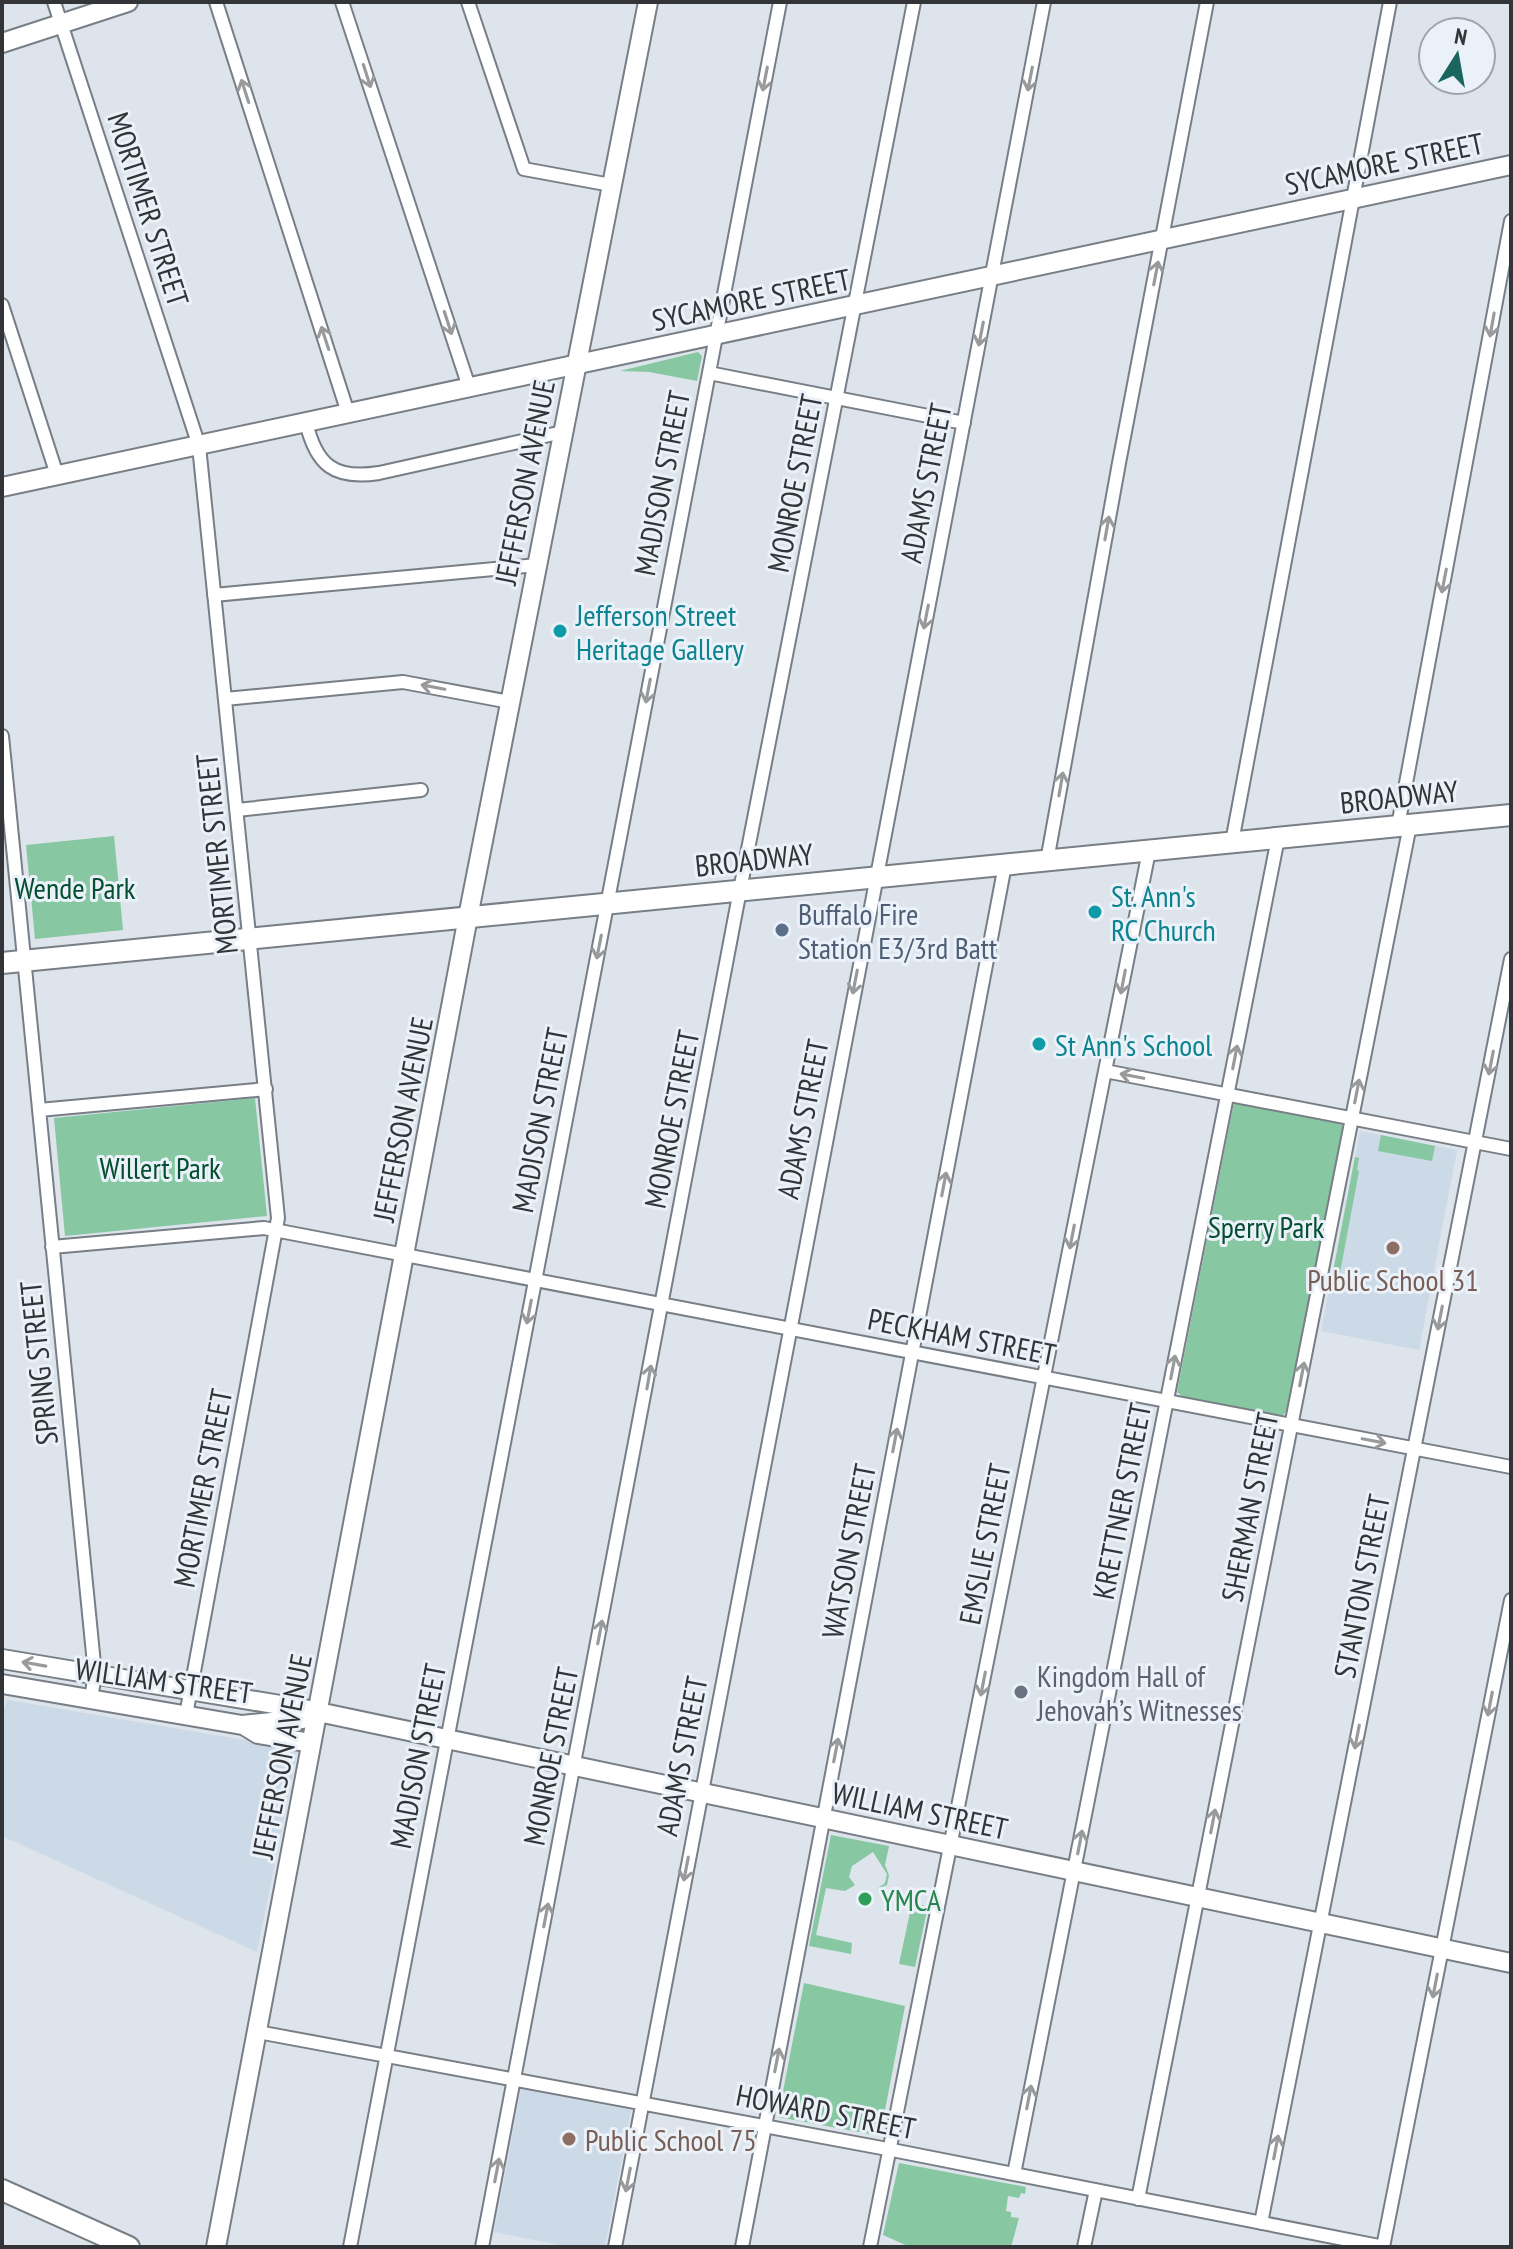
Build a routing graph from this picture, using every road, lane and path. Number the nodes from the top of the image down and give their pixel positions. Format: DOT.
graph roads {
  1 [pos="54,2"];
  2 [pos="128,2"];
  3 [pos="216,2"];
  4 [pos="342,2"];
  5 [pos="468,2"];
  6 [pos="648,2"];
  7 [pos="780,2"];
  8 [pos="914,2"];
  9 [pos="1044,2"];
  10 [pos="1207,2"];
  11 [pos="1390,2"];
  12 [pos="61,24"];
  13 [pos="2,43"];
  14 [pos="1511,165"];
  15 [pos="611,185"];
  16 [pos="1354,200"];
  17 [pos="1511,221"];
  18 [pos="1162,239"];
  19 [pos="992,274"];
  20 [pos="2,305"];
  21 [pos="855,305"];
  22 [pos="716,335"];
  23 [pos="576,365"];
  24 [pos="709,373"];
  25 [pos="469,387"];
  26 [pos="837,398"];
  27 [pos="348,413"];
  28 [pos="306,422"];
  29 [pos="964,423"];
  30 [pos="563,432"];
  31 [pos="199,446"];
  32 [pos="57,475"];
  33 [pos="2,487"];
  34 [pos="537,565"];
  35 [pos="214,595"];
  36 [pos="225,699"];
  37 [pos="510,702"];
  38 [pos="2,736"];
  39 [pos="421,790"];
  40 [pos="237,810"];
  41 [pos="1511,815"];
  42 [pos="1404,826"];
  43 [pos="1278,838"];
  44 [pos="1232,842"];
  45 [pos="1149,851"];
  46 [pos="1047,861"];
  47 [pos="1005,865"];
  48 [pos="875,877"];
  49 [pos="740,890"];
  50 [pos="607,904"];
  51 [pos="468,917"];
  52 [pos="250,938"];
  53 [pos="1511,959"];
  54 [pos="24,960"];
  55 [pos="2,963"];
  56 [pos="1105,1071"];
  57 [pos="266,1089"];
  58 [pos="1227,1095"];
  59 [pos="39,1110"];
  60 [pos="1352,1118"];
  61 [pos="1475,1142"];
  62 [pos="1511,1149"];
  63 [pos="276,1231"];
  64 [pos="52,1247"];
  65 [pos="404,1257"];
  66 [pos="535,1282"];
  67 [pos="662,1306"];
  68 [pos="788,1329"];
  69 [pos="912,1353"];
  70 [pos="1044,1378"];
  71 [pos="1167,1402"];
  72 [pos="1291,1425"];
  73 [pos="1414,1449"];
  74 [pos="1511,1467"];
  75 [pos="1511,1600"];
  76 [pos="2,1659"];
  77 [pos="95,1674"];
  78 [pos="2,1684"];
  79 [pos="191,1691"];
  80 [pos="91,1699"];
  81 [pos="317,1713"];
  82 [pos="186,1715"];
  83 [pos="242,1725"];
  84 [pos="447,1740"];
  85 [pos="311,1743"];
  86 [pos="574,1766"];
  87 [pos="700,1793"];
  88 [pos="823,1819"];
  89 [pos="951,1846"];
  90 [pos="1074,1871"];
  91 [pos="1198,1898"];
  92 [pos="1320,1923"];
  93 [pos="1442,1949"];
  94 [pos="1511,1963"];
  95 [pos="258,2032"];
  96 [pos="387,2054"];
  97 [pos="515,2078"];
  98 [pos="642,2103"];
  99 [pos="765,2126"];
  100 [pos="889,2150"];
  101 [pos="1014,2174"];
  102 [pos="1096,2190"];
  103 [pos="5,2195"];
  104 [pos="1138,2199"];
  105 [pos="1261,2223"];
  106 [pos="1305,2232"];
  107 [pos="129,2247"];
  108 [pos="216,2247"];
  109 [pos="350,2247"];
  110 [pos="482,2247"];
  111 [pos="615,2247"];
  112 [pos="742,2247"];
  113 [pos="871,2247"];
  114 [pos="1084,2247"];
  115 [pos="1302,2247"];
  116 [pos="1383,2247"];
  1 -- 12 [label="street, MORTIMER STREET"];
  2 -- 12 [label="street"];
  27 -- 3 [label="street, one-way"];
  4 -- 25 [label="street, one-way"];
  5 -- 15 [label="street"];
  6 -- 15 [label="street, JEFFERSON AVENUE"];
  7 -- 22 [label="street, MADISON STREET, one-way"];
  8 -- 21 [label="street, MONROE STREET"];
  9 -- 19 [label="street, ADAMS STREET, one-way"];
  10 -- 18 [label="street"];
  11 -- 16 [label="street"];
  12 -- 13 [label="street"];
  12 -- 31 [label="street, MORTIMER STREET"];
  14 -- 16 [label="street, SYCAMORE STREET"];
  15 -- 23 [label="street, JEFFERSON AVENUE"];
  16 -- 18 [label="street, SYCAMORE STREET"];
  16 -- 44 [label="street"];
  17 -- 42 [label="street, SHERMAN STREET, one-way"];
  18 -- 19 [label="street, SYCAMORE STREET"];
  46 -- 18 [label="street, one-way"];
  19 -- 21 [label="street, SYCAMORE STREET"];
  19 -- 29 [label="street, ADAMS STREET, one-way"];
  20 -- 32 [label="street"];
  21 -- 22 [label="street, SYCAMORE STREET"];
  21 -- 26 [label="street, MONROE STREET"];
  22 -- 23 [label="street, SYCAMORE STREET"];
  22 -- 24 [label="street, MADISON STREET"];
  23 -- 25 [label="street, SYCAMORE STREET"];
  23 -- 30 [label="street, JEFFERSON AVENUE"];
  24 -- 26 [label="street"];
  24 -- 50 [label="street, MADISON STREET, one-way"];
  25 -- 27 [label="street, SYCAMORE STREET"];
  26 -- 29 [label="street"];
  26 -- 49 [label="street, MONROE STREET"];
  27 -- 28 [label="street, SYCAMORE STREET"];
  28 -- 30 [label="street"];
  28 -- 31 [label="street, SYCAMORE STREET"];
  29 -- 48 [label="street, ADAMS STREET, one-way"];
  30 -- 34 [label="street, JEFFERSON AVENUE"];
  31 -- 32 [label="street, SYCAMORE STREET"];
  31 -- 35 [label="street, MORTIMER STREET"];
  32 -- 33 [label="street, SYCAMORE STREET"];
  34 -- 35 [label="street"];
  34 -- 37 [label="street, JEFFERSON AVENUE"];
  35 -- 36 [label="street, MORTIMER STREET"];
  37 -- 36 [label="street, one-way"];
  36 -- 40 [label="street, MORTIMER STREET"];
  37 -- 51 [label="street, JEFFERSON AVENUE"];
  38 -- 54 [label="street, SPRING STREET"];
  39 -- 40 [label="street"];
  40 -- 52 [label="street, MORTIMER STREET"];
  41 -- 42 [label="main road, BROADWAY"];
  42 -- 43 [label="main road, BROADWAY"];
  60 -- 42 [label="street, SHERMAN STREET, one-way"];
  43 -- 44 [label="main road, BROADWAY"];
  58 -- 43 [label="street, KRETTNER STREET, one-way"];
  44 -- 45 [label="main road, BROADWAY"];
  45 -- 46 [label="main road, BROADWAY"];
  45 -- 56 [label="street, EMSLIE STREET, one-way"];
  46 -- 47 [label="main road, BROADWAY"];
  47 -- 48 [label="main road, BROADWAY"];
  69 -- 47 [label="street, WATSON STREET, one-way"];
  48 -- 49 [label="main road, BROADWAY"];
  48 -- 68 [label="street, ADAMS STREET, one-way"];
  49 -- 50 [label="main road, BROADWAY"];
  49 -- 67 [label="street, MONROE STREET"];
  50 -- 51 [label="main road, BROADWAY"];
  50 -- 66 [label="street, MADISON STREET, one-way"];
  51 -- 52 [label="main road, BROADWAY"];
  51 -- 65 [label="street, JEFFERSON AVENUE"];
  52 -- 54 [label="main road, BROADWAY"];
  52 -- 57 [label="street, MORTIMER STREET"];
  53 -- 61 [label="street, STANTON STREET, one-way"];
  54 -- 55 [label="main road, BROADWAY"];
  54 -- 59 [label="street, SPRING STREET"];
  58 -- 56 [label="street, one-way"];
  56 -- 70 [label="street, EMSLIE STREET, one-way"];
  57 -- 59 [label="street"];
  57 -- 63 [label="street, MORTIMER STREET"];
  58 -- 60 [label="street"];
  71 -- 58 [label="street, KRETTNER STREET, one-way"];
  59 -- 64 [label="street, SPRING STREET"];
  60 -- 61 [label="street"];
  72 -- 60 [label="street, SHERMAN STREET, one-way"];
  61 -- 62 [label="street"];
  61 -- 73 [label="street, STANTON STREET, one-way"];
  63 -- 64 [label="street, PECKHAM STREET"];
  63 -- 65 [label="street, PECKHAM STREET"];
  63 -- 79 [label="street, MORTIMER STREET"];
  64 -- 77 [label="street, SPRING STREET"];
  65 -- 66 [label="street, PECKHAM STREET"];
  65 -- 81 [label="street, JEFFERSON AVENUE"];
  66 -- 67 [label="street, PECKHAM STREET"];
  66 -- 84 [label="street, MADISON STREET, one-way"];
  67 -- 68 [label="street, PECKHAM STREET"];
  86 -- 67 [label="street, MONROE STREET, one-way"];
  68 -- 69 [label="street, PECKHAM STREET"];
  68 -- 87 [label="street, ADAMS STREET"];
  69 -- 70 [label="street, PECKHAM STREET"];
  88 -- 69 [label="street, WATSON STREET, one-way"];
  70 -- 71 [label="street, PECKHAM STREET"];
  70 -- 89 [label="street, EMSLIE STREET, one-way"];
  71 -- 72 [label="street, PECKHAM STREET"];
  90 -- 71 [label="street, KRETTNER STREET, one-way"];
  72 -- 73 [label="street, PECKHAM STREET, one-way"];
  91 -- 72 [label="street, SHERMAN STREET, one-way"];
  73 -- 74 [label="street, PECKHAM STREET"];
  73 -- 92 [label="street, STANTON STREET, one-way"];
  75 -- 93 [label="street, one-way"];
  77 -- 76 [label="street, WILLIAM STREET, one-way"];
  77 -- 79 [label="street, WILLIAM STREET"];
  77 -- 80 [label="street, SPRING STREET"];
  78 -- 80 [label="street, WILLIAM STREET"];
  79 -- 81 [label="street, WILLIAM STREET"];
  79 -- 82 [label="street, MORTIMER STREET"];
  80 -- 82 [label="street, WILLIAM STREET"];
  81 -- 83 [label="street, WILLIAM STREET"];
  81 -- 84 [label="street, WILLIAM STREET"];
  81 -- 85 [label="street, JEFFERSON AVENUE"];
  82 -- 83 [label="street, WILLIAM STREET"];
  83 -- 85 [label="street"];
  84 -- 86 [label="street, WILLIAM STREET"];
  84 -- 96 [label="street, MADISON STREET"];
  85 -- 95 [label="street, JEFFERSON AVENUE"];
  86 -- 87 [label="street, WILLIAM STREET"];
  97 -- 86 [label="street, MONROE STREET, one-way"];
  87 -- 88 [label="street, WILLIAM STREET"];
  87 -- 98 [label="street, ADAMS STREET, one-way"];
  88 -- 89 [label="street, WILLIAM STREET"];
  99 -- 88 [label="street, WATSON STREET, one-way"];
  89 -- 90 [label="street, WILLIAM STREET"];
  89 -- 100 [label="street, EMSLIE STREET"];
  90 -- 91 [label="street, WILLIAM STREET"];
  101 -- 90 [label="street, KRETTNER STREET, one-way"];
  91 -- 92 [label="street, WILLIAM STREET"];
  91 -- 104 [label="street, SHERMAN STREET"];
  92 -- 93 [label="street, WILLIAM STREET"];
  105 -- 92 [label="street, STANTON STREET, one-way"];
  93 -- 94 [label="street, WILLIAM STREET"];
  93 -- 116 [label="street, one-way"];
  95 -- 96 [label="street, HOWARD STREET"];
  95 -- 108 [label="street, JEFFERSON AVENUE"];
  96 -- 97 [label="street, HOWARD STREET"];
  96 -- 109 [label="street, MADISON STREET"];
  97 -- 98 [label="street, HOWARD STREET"];
  110 -- 97 [label="street, MONROE STREET, one-way"];
  98 -- 99 [label="street, HOWARD STREET"];
  98 -- 111 [label="street, ADAMS STREET, one-way"];
  99 -- 100 [label="street, HOWARD STREET"];
  99 -- 112 [label="street, WATSON STREET"];
  100 -- 101 [label="street, HOWARD STREET"];
  100 -- 113 [label="street, EMSLIE STREET"];
  101 -- 102 [label="street, HOWARD STREET"];
  102 -- 104 [label="street, HOWARD STREET"];
  102 -- 114 [label="street"];
  103 -- 107 [label="main road"];
  104 -- 105 [label="street, HOWARD STREET"];
  105 -- 106 [label="street, HOWARD STREET"];
  106 -- 115 [label="street"];
  106 -- 116 [label="street, HOWARD STREET"];
}
